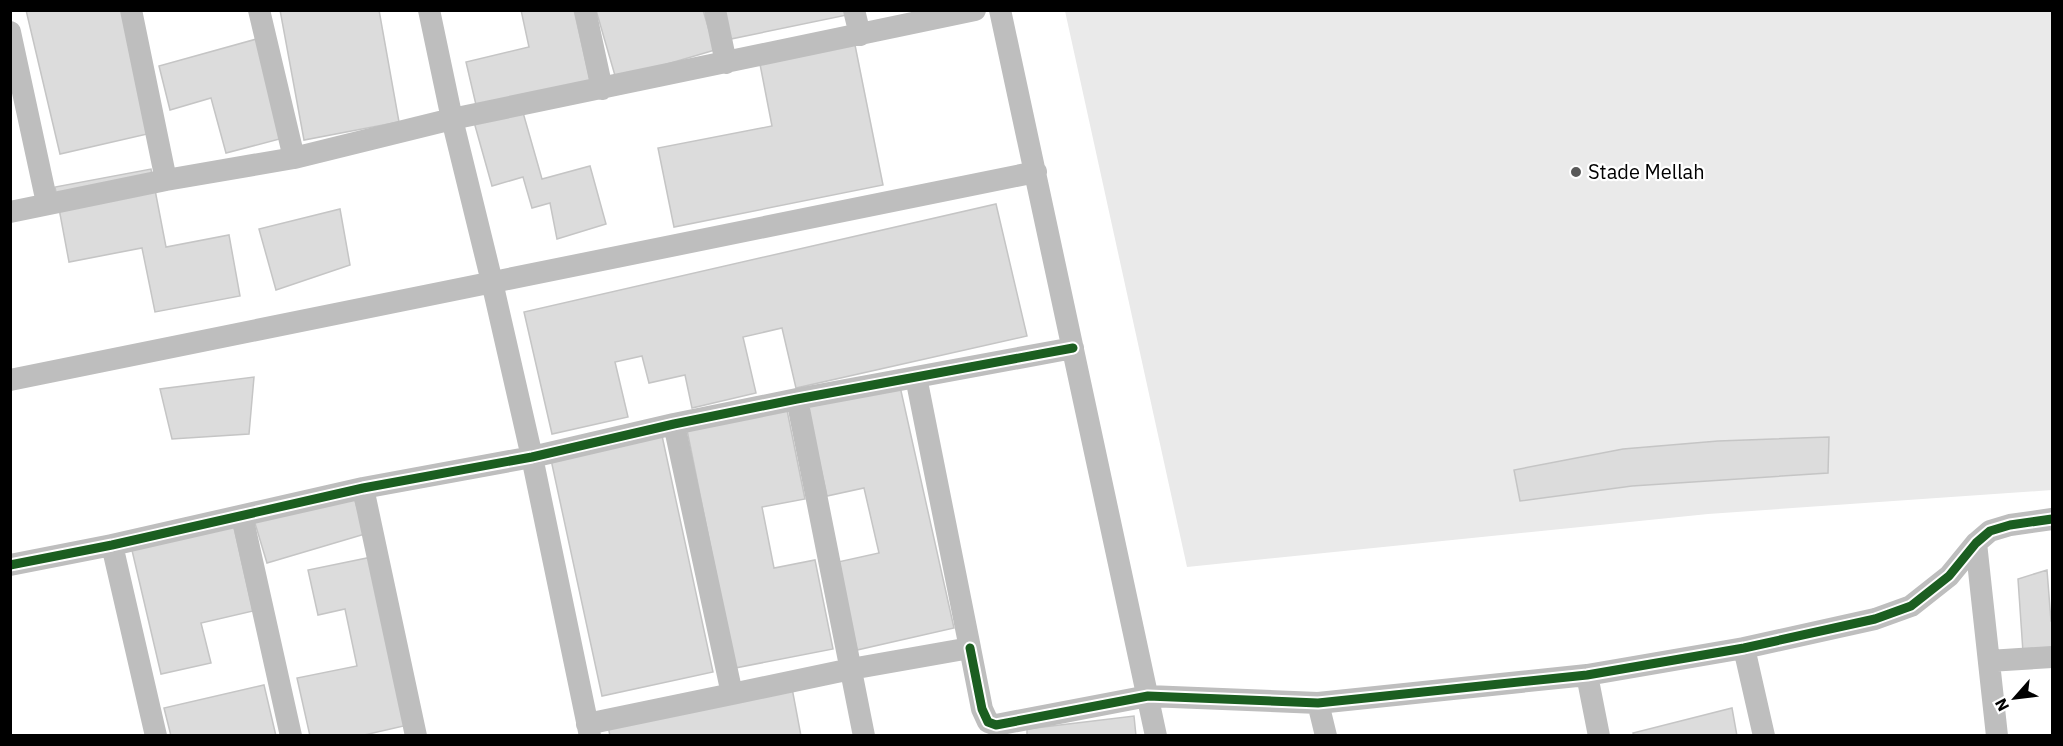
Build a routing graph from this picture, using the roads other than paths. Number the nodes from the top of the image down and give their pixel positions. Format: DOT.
graph roads {
  1 [pos="131,10"];
  2 [pos="259,10"];
  3 [pos="429,10"];
  4 [pos="585,10"];
  5 [pos="715,10"];
  6 [pos="854,10"];
  7 [pos="975,10"];
  8 [pos="1000,10"];
  9 [pos="10,32"];
  10 [pos="860,35"];
  11 [pos="726,63"];
  12 [pos="602,89"];
  13 [pos="452,119"];
  14 [pos="294,158"];
  15 [pos="1036,172"];
  16 [pos="166,180"];
  17 [pos="47,203"];
  18 [pos="10,212"];
  19 [pos="492,282"];
  20 [pos="1073,348"];
  21 [pos="916,377"];
  22 [pos="10,380"];
  23 [pos="797,399"];
  24 [pos="674,424"];
  25 [pos="532,457"];
  26 [pos="363,488"];
  27 [pos="242,516"];
  28 [pos="2052,519"];
  29 [pos="1976,543"];
  30 [pos="112,545"];
  31 [pos="10,565"];
  32 [pos="970,648"];
  33 [pos="1744,648"];
  34 [pos="2052,657"];
  35 [pos="1989,662"];
  36 [pos="851,669"];
  37 [pos="1587,675"];
  38 [pos="732,694"];
  39 [pos="1148,696"];
  40 [pos="1318,703"];
  41 [pos="588,730"];
  42 [pos="156,735"];
  43 [pos="291,735"];
  44 [pos="416,735"];
  45 [pos="864,735"];
  46 [pos="1156,735"];
  47 [pos="1326,735"];
  48 [pos="1599,735"];
  49 [pos="1764,735"];
  50 [pos="1996,735"];
  1 -- 16 [label="street"];
  2 -- 14 [label="street"];
  3 -- 13 [label="street"];
  4 -- 12 [label="street"];
  5 -- 11 [label="street"];
  6 -- 10 [label="street"];
  7 -- 10 [label="street"];
  8 -- 15 [label="street"];
  9 -- 17 [label="street"];
  10 -- 11 [label="street"];
  11 -- 12 [label="street"];
  12 -- 13 [label="street"];
  13 -- 14 [label="street"];
  13 -- 19 [label="street"];
  14 -- 16 [label="street"];
  15 -- 19 [label="street"];
  15 -- 20 [label="street"];
  16 -- 17 [label="street"];
  17 -- 18 [label="street"];
  19 -- 22 [label="street"];
  19 -- 25 [label="street"];
  20 -- 21 [label="street"];
  20 -- 39 [label="street"];
  21 -- 23 [label="street"];
  21 -- 32 [label="street"];
  23 -- 24 [label="street"];
  23 -- 36 [label="street"];
  24 -- 25 [label="street"];
  24 -- 38 [label="street"];
  25 -- 26 [label="street"];
  25 -- 41 [label="street"];
  26 -- 27 [label="street"];
  26 -- 44 [label="street"];
  27 -- 30 [label="street"];
  27 -- 43 [label="street"];
  28 -- 29 [label="street"];
  29 -- 33 [label="street"];
  29 -- 35 [label="street"];
  30 -- 31 [label="street"];
  30 -- 42 [label="street"];
  32 -- 36 [label="street"];
  32 -- 39 [label="street"];
  33 -- 37 [label="street"];
  33 -- 49 [label="street"];
  34 -- 35 [label="street"];
  35 -- 50 [label="street"];
  36 -- 38 [label="street"];
  36 -- 45 [label="street"];
  37 -- 40 [label="street"];
  37 -- 48 [label="street"];
  38 -- 41 [label="street"];
  39 -- 40 [label="street"];
  39 -- 46 [label="street"];
  40 -- 47 [label="street"];
}
